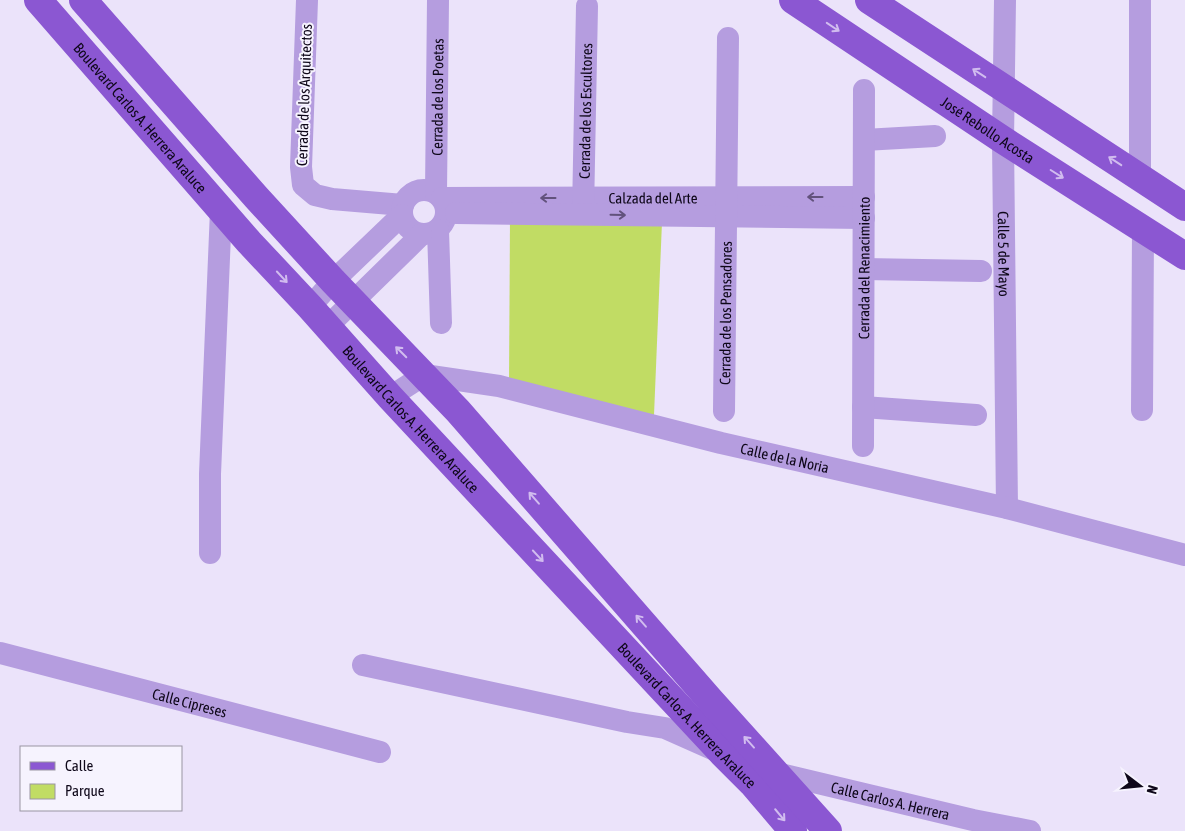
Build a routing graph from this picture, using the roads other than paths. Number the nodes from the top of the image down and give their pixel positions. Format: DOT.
graph roads {
  1 [pos="38,0"];
  2 [pos="83,0"];
  3 [pos="307,0"];
  4 [pos="438,0"];
  5 [pos="793,0"];
  6 [pos="869,0"];
  7 [pos="1005,0"];
  8 [pos="1140,0"];
  9 [pos="587,6"];
  10 [pos="728,38"];
  11 [pos="864,90"];
  12 [pos="1004,90"];
  13 [pos="935,136"];
  14 [pos="864,140"];
  15 [pos="1003,140"];
  16 [pos="1140,177"];
  17 [pos="583,206"];
  18 [pos="727,207"];
  19 [pos="864,207"];
  20 [pos="1185,207"];
  21 [pos="221,210"];
  22 [pos="402,210"];
  23 [pos="437,214"];
  24 [pos="1143,228"];
  25 [pos="377,239"];
  26 [pos="1185,256"];
  27 [pos="396,260"];
  28 [pos="864,269"];
  29 [pos="981,271"];
  30 [pos="333,282"];
  31 [pos="352,302"];
  32 [pos="319,317"];
  33 [pos="441,324"];
  34 [pos="424,375"];
  35 [pos="390,397"];
  36 [pos="863,407"];
  37 [pos="1142,410"];
  38 [pos="724,411"];
  39 [pos="976,415"];
  40 [pos="863,446"];
  41 [pos="1007,508"];
  42 [pos="210,553"];
  43 [pos="1185,555"];
  44 [pos="0,653"];
  45 [pos="363,665"];
  46 [pos="380,752"];
  47 [pos="722,753"];
  48 [pos="764,778"];
  49 [pos="793,831"];
  50 [pos="828,831"];
  51 [pos="1030,831"];
  1 -- 21 [label="main road, Boulevard Carlos A. Herrera Araluce"];
  2 -- 30 [label="main road, Boulevard Carlos A. Herrera Araluce"];
  3 -- 22 [label="street, Cerrada de los Arquitectos"];
  4 -- 23 [label="street, Cerrada de los Poetas"];
  5 -- 15 [label="main road, José Rebollo Acosta, one-way"];
  12 -- 6 [label="main road, one-way"];
  7 -- 12 [label="street, Calle 5 de Mayo"];
  8 -- 16 [label="street"];
  9 -- 17 [label="street, Cerrada de los Escultores"];
  10 -- 18 [label="street, Cerrada de los Pensadores"];
  11 -- 14 [label="street, Cerrada del Renacimiento"];
  12 -- 15 [label="street, Calle 5 de Mayo"];
  16 -- 12 [label="main road, one-way"];
  13 -- 14 [label="street"];
  14 -- 19 [label="street, Cerrada del Renacimiento"];
  15 -- 24 [label="main road, José Rebollo Acosta, one-way"];
  15 -- 41 [label="street, Calle 5 de Mayo"];
  16 -- 20 [label="main road"];
  17 -- 18 [label="street, Calzada del Arte"];
  17 -- 23 [label="street, Calzada del Arte"];
  18 -- 19 [label="street, Calzada del Arte"];
  18 -- 38 [label="street, Cerrada de los Pensadores"];
  19 -- 28 [label="street, Cerrada del Renacimiento"];
  21 -- 32 [label="main road, Boulevard Carlos A. Herrera Araluce, one-way"];
  21 -- 42 [label="street"];
  22 -- 23 [label="street"];
  22 -- 23 [label="street, Calzada del Arte"];
  22 -- 25 [label="street"];
  23 -- 27 [label="street"];
  23 -- 33 [label="street, Cerrada de los Poetas"];
  24 -- 26 [label="main road, José Rebollo Acosta"];
  24 -- 37 [label="street"];
  25 -- 27 [label="street"];
  25 -- 30 [label="street"];
  27 -- 31 [label="street"];
  28 -- 29 [label="street"];
  28 -- 36 [label="street, Cerrada del Renacimiento"];
  30 -- 31 [label="main road, Boulevard Carlos A. Herrera Araluce"];
  30 -- 32 [label="street"];
  31 -- 32 [label="street"];
  34 -- 31 [label="main road, Boulevard Carlos A. Herrera Araluce, one-way"];
  32 -- 35 [label="main road, Boulevard Carlos A. Herrera Araluce"];
  34 -- 35 [label="street"];
  34 -- 41 [label="street, Calle de la Noria"];
  48 -- 34 [label="main road, Boulevard Carlos A. Herrera Araluce, one-way"];
  35 -- 47 [label="main road, Boulevard Carlos A. Herrera Araluce, one-way"];
  36 -- 39 [label="street"];
  36 -- 40 [label="street, Cerrada del Renacimiento"];
  41 -- 43 [label="street, Calle de la Noria"];
  44 -- 46 [label="street, Calle Cipreses"];
  45 -- 47 [label="street"];
  47 -- 48 [label="main road, Boulevard Carlos A. Herrera Araluce"];
  48 -- 49 [label="main road, Boulevard Carlos A. Herrera Araluce, one-way"];
  48 -- 50 [label="main road, Boulevard Carlos A. Herrera Araluce"];
  48 -- 51 [label="street, Calle Carlos A. Herrera"];
}
